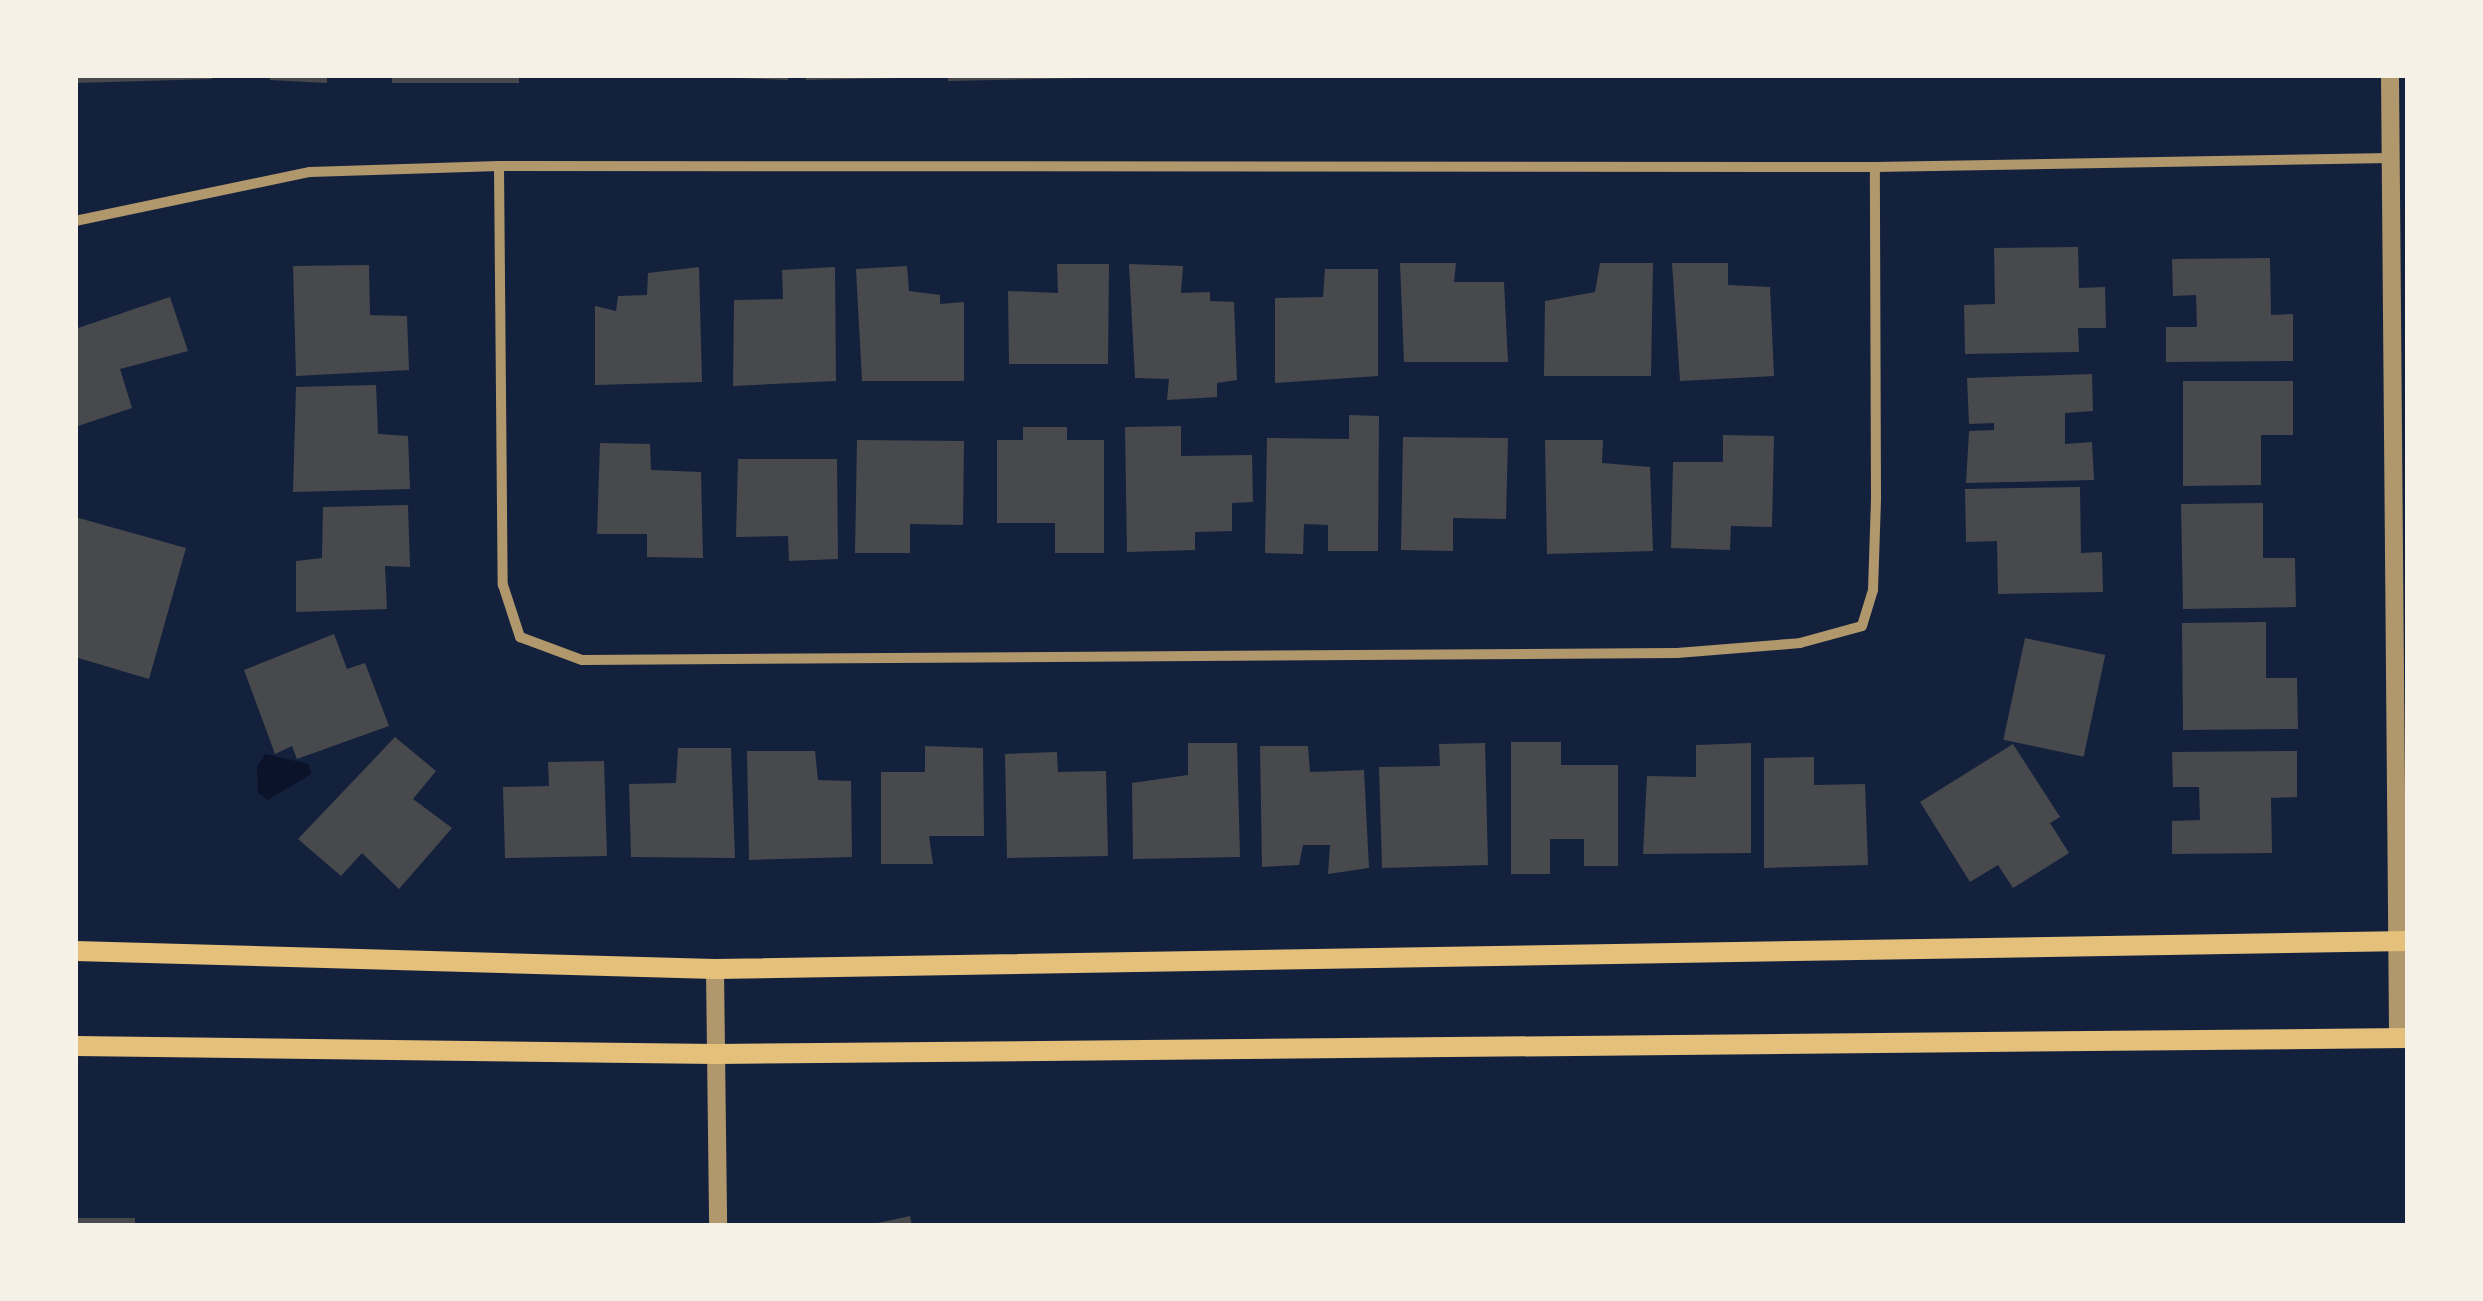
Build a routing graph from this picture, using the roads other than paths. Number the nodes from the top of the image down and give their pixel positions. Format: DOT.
graph roads {
  1 [pos="2390,75"];
  2 [pos="2390,158"];
  3 [pos="499,166"];
  4 [pos="1875,166"];
  5 [pos="75,221"];
  6 [pos="2401,631"];
  7 [pos="2403,941"];
  8 [pos="75,951"];
  9 [pos="715,969"];
  10 [pos="2403,1038"];
  11 [pos="75,1046"];
  12 [pos="716,1054"];
  13 [pos="718,1226"];
  1 -- 2 [label="street"];
  2 -- 4 [label="street"];
  2 -- 6 [label="street"];
  3 -- 4 [label="street"];
  3 -- 4 [label="street"];
  3 -- 5 [label="street"];
  6 -- 7 [label="street"];
  7 -- 9 [label="main road"];
  7 -- 10 [label="street"];
  8 -- 9 [label="main road"];
  9 -- 12 [label="street"];
  10 -- 12 [label="main road"];
  11 -- 12 [label="main road"];
  12 -- 13 [label="street"];
}
